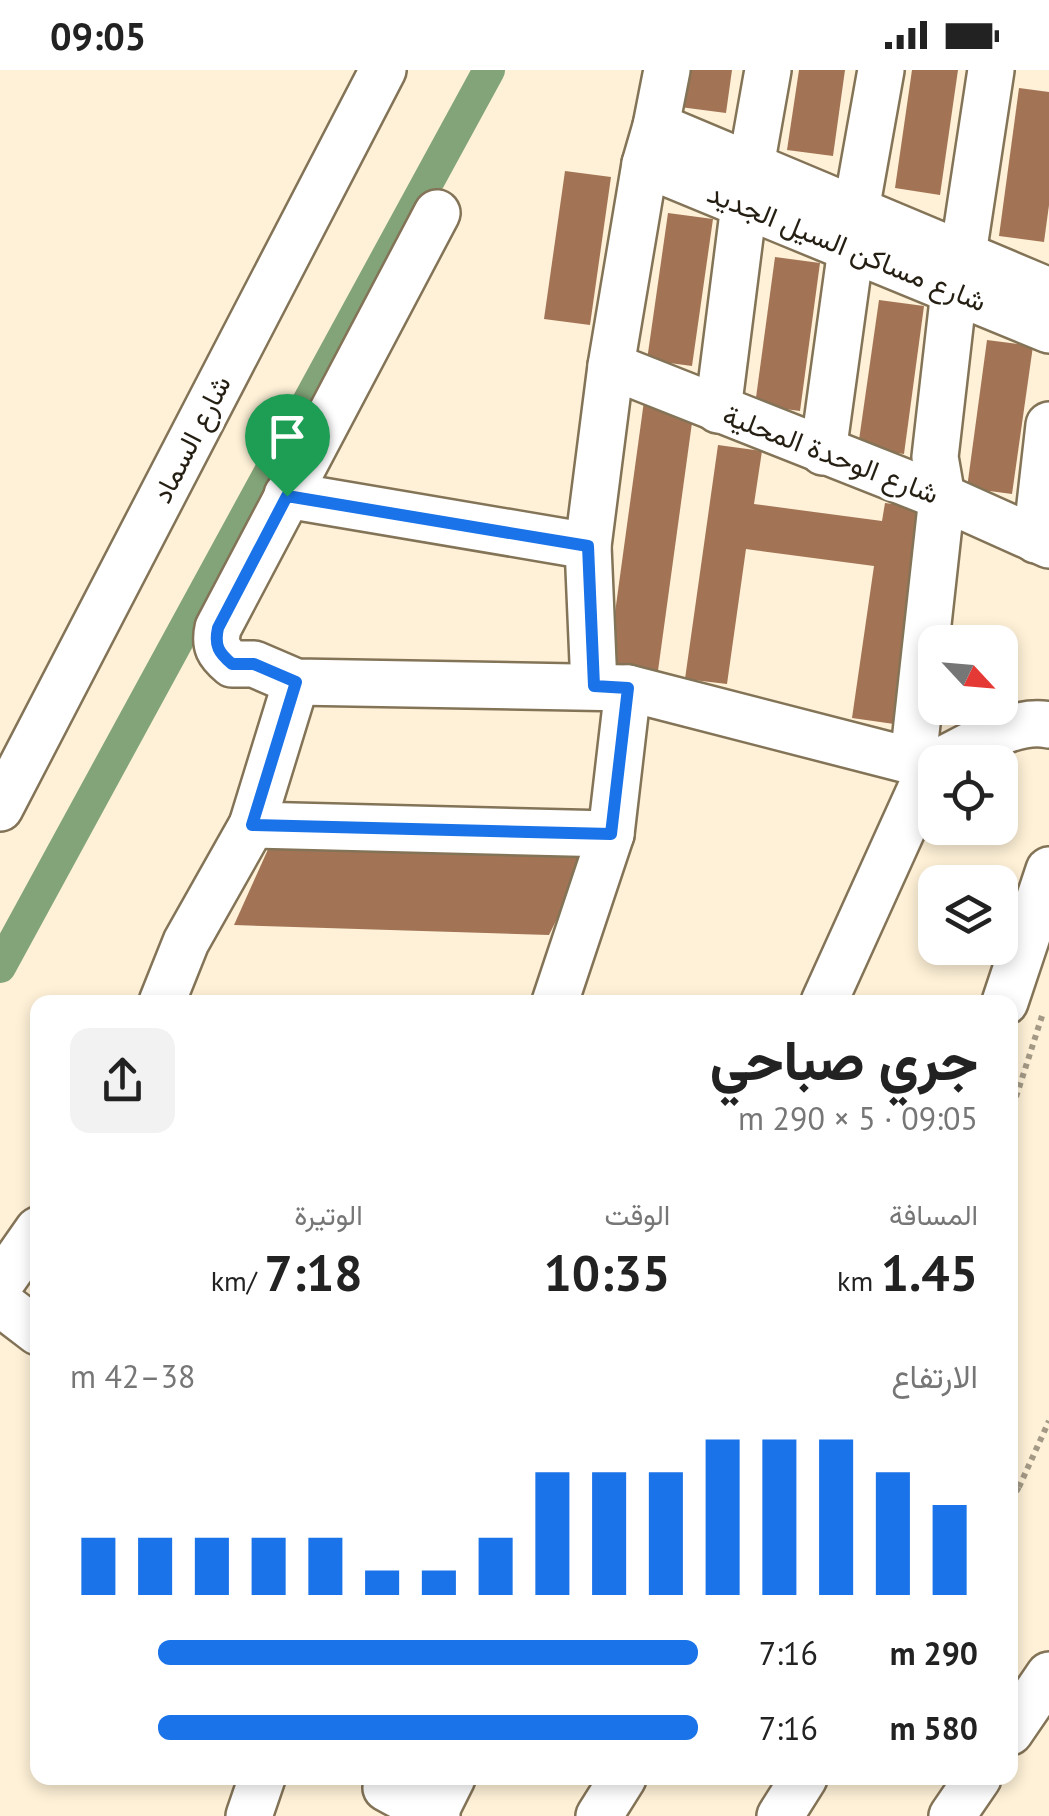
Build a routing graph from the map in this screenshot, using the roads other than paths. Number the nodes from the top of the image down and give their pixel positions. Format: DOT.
graph roads {
  1 [pos="383,70"];
  2 [pos="667,70"];
  3 [pos="768,70"];
  4 [pos="881,70"];
  5 [pos="992,70"];
  6 [pos="651,145"];
  7 [pos="748,185"];
  8 [pos="436,213"];
  9 [pos="854,229"];
  10 [pos="959,273"];
  11 [pos="1049,290"];
  12 [pos="1049,330"];
  13 [pos="611,366"];
  14 [pos="718,410"];
  15 [pos="1049,425"];
  16 [pos="823,452"];
  17 [pos="287,496"];
  18 [pos="942,497"];
  19 [pos="1042,542"];
  20 [pos="588,546"];
  21 [pos="296,682"];
  22 [pos="611,687"];
  23 [pos="1049,724"];
  24 [pos="930,745"];
  25 [pos="971,745"];
  26 [pos="918,760"];
  27 [pos="918,788"];
  28 [pos="0,808"];
  29 [pos="252,825"];
  30 [pos="611,834"];
  31 [pos="1049,870"];
  32 [pos="165,995"];
  33 [pos="556,995"];
  34 [pos="827,995"];
  35 [pos="1026,1004"];
  36 [pos="30,1241"];
  37 [pos="0,1284"];
  38 [pos="0,1303"];
  39 [pos="30,1326"];
  40 [pos="1018,1668"];
  41 [pos="1049,1675"];
  42 [pos="1018,1720"];
  43 [pos="260,1785"];
  44 [pos="619,1785"];
  45 [pos="800,1785"];
  46 [pos="973,1785"];
  47 [pos="383,1794"];
  48 [pos="441,1803"];
  49 [pos="249,1816"];
  50 [pos="599,1816"];
  51 [pos="780,1816"];
  52 [pos="952,1816"];
  1 -- 28 [label="street, شارع السماد"];
  2 -- 6 [label="street"];
  3 -- 7 [label="street"];
  4 -- 9 [label="street"];
  5 -- 10 [label="street"];
  6 -- 7 [label="street, شارع مساكن السيل الجديد"];
  6 -- 13 [label="street"];
  7 -- 9 [label="street, شارع مساكن السيل الجديد"];
  7 -- 14 [label="street"];
  8 -- 17 [label="street"];
  9 -- 10 [label="street, شارع مساكن السيل الجديد"];
  9 -- 16 [label="street"];
  10 -- 11 [label="street, شارع مساكن السيل الجديد"];
  10 -- 12 [label="street, شارع مساكن السيل الجديد"];
  10 -- 18 [label="street"];
  13 -- 14 [label="street, شارع الوحدة المحلية"];
  13 -- 20 [label="street"];
  14 -- 16 [label="street, شارع الوحدة المحلية"];
  15 -- 19 [label="street"];
  16 -- 18 [label="street, شارع الوحدة المحلية"];
  17 -- 20 [label="street"];
  17 -- 21 [label="street"];
  18 -- 19 [label="street, شارع الوحدة المحلية"];
  18 -- 24 [label="street"];
  20 -- 22 [label="street"];
  21 -- 22 [label="street"];
  21 -- 29 [label="street"];
  22 -- 26 [label="street"];
  22 -- 30 [label="street"];
  23 -- 25 [label="street"];
  27 -- 34 [label="street"];
  29 -- 30 [label="street"];
  29 -- 32 [label="street"];
  30 -- 33 [label="street"];
  31 -- 35 [label="street"];
  36 -- 37 [label="street"];
  38 -- 39 [label="street"];
  40 -- 41 [label="street"];
  41 -- 42 [label="street"];
  43 -- 49 [label="street"];
  44 -- 50 [label="street"];
  45 -- 51 [label="street"];
  46 -- 52 [label="street"];
  47 -- 48 [label="street"];
}
